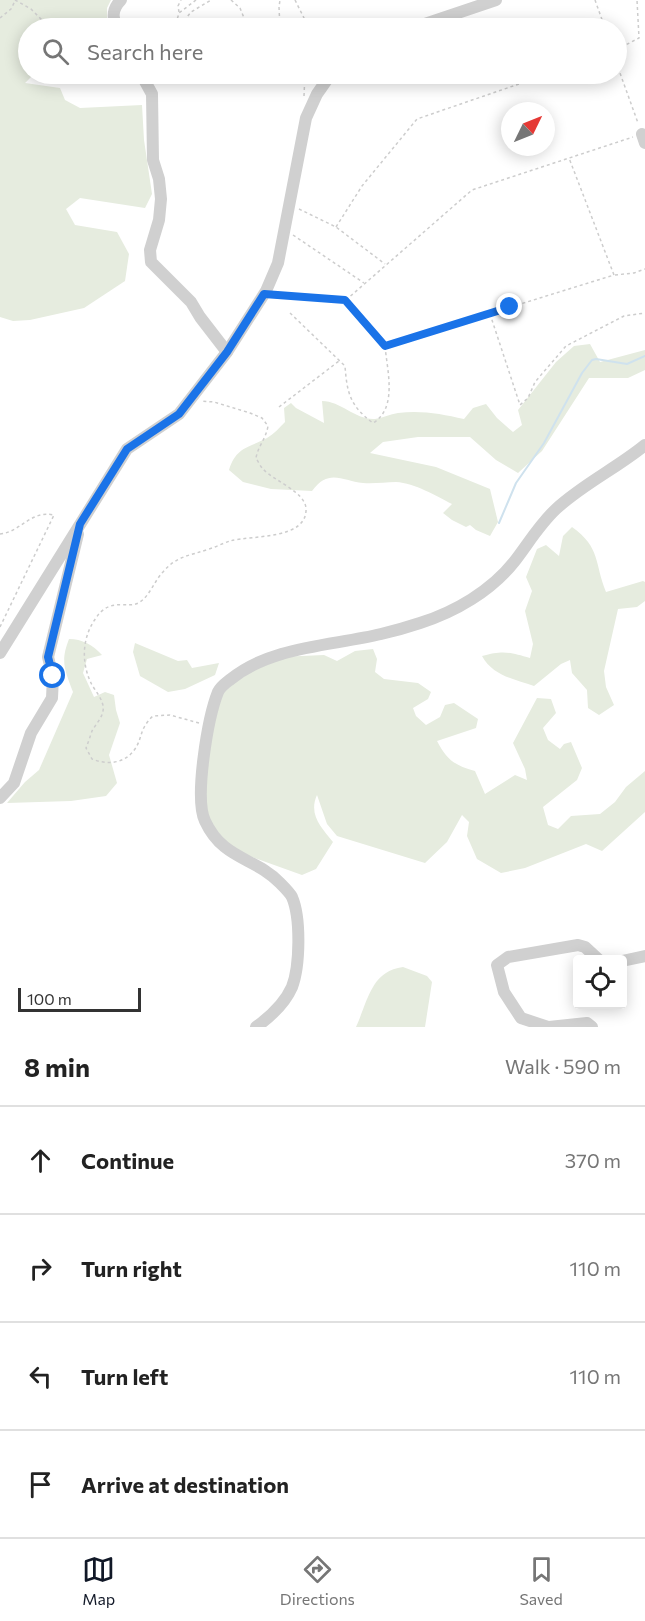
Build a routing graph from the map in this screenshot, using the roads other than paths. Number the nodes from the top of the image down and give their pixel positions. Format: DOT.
graph roads {
  1 [pos="121,0"];
  2 [pos="496,0"];
  3 [pos="113,18"];
  4 [pos="443,18"];
  5 [pos="146,84"];
  6 [pos="324,84"];
  7 [pos="227,352"];
  8 [pos="645,446"];
  9 [pos="80,524"];
  10 [pos="0,653"];
  11 [pos="0,798"];
  12 [pos="594,955"];
  13 [pos="645,956"];
  14 [pos="627,961"];
  15 [pos="256,1027"];
  16 [pos="548,1027"];
  17 [pos="592,1027"];
  1 -- 3 [label="street"];
  2 -- 4 [label="street"];
  5 -- 7 [label="street"];
  6 -- 7 [label="street"];
  7 -- 9 [label="street"];
  8 -- 15 [label="street"];
  9 -- 10 [label="street"];
  9 -- 11 [label="street"];
  12 -- 16 [label="street"];
  13 -- 14 [label="street"];
  16 -- 17 [label="street"];
}
